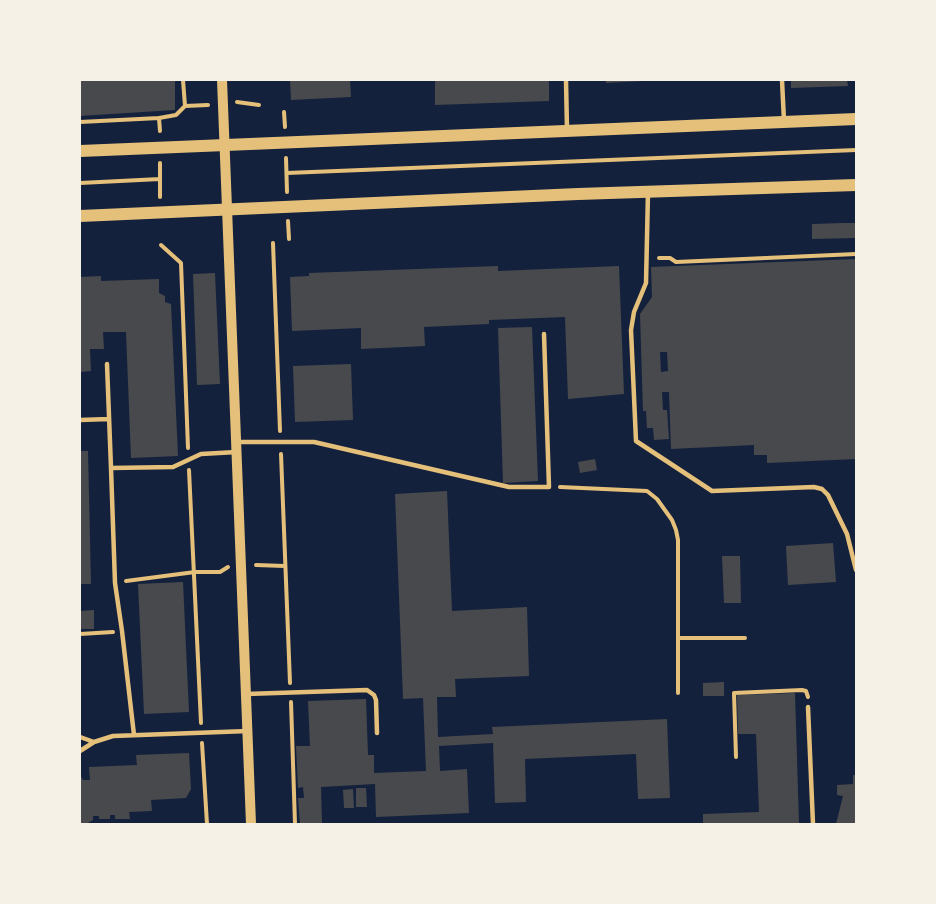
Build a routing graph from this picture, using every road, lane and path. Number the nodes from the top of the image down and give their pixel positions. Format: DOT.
graph roads {
  1 [pos="183,80"];
  2 [pos="222,80"];
  3 [pos="566,80"];
  4 [pos="782,80"];
  5 [pos="237,102"];
  6 [pos="208,105"];
  7 [pos="259,105"];
  8 [pos="185,106"];
  9 [pos="284,112"];
  10 [pos="159,118"];
  11 [pos="856,119"];
  12 [pos="80,122"];
  13 [pos="784,122"];
  14 [pos="285,127"];
  15 [pos="567,130"];
  16 [pos="160,131"];
  17 [pos="225,145"];
  18 [pos="856,150"];
  19 [pos="80,151"];
  20 [pos="286,154"];
  21 [pos="160,157"];
  22 [pos="287,173"];
  23 [pos="160,179"];
  24 [pos="80,183"];
  25 [pos="856,185"];
  26 [pos="648,191"];
  27 [pos="287,194"];
  28 [pos="160,197"];
  29 [pos="227,210"];
  30 [pos="80,216"];
  31 [pos="288,220"];
  32 [pos="289,239"];
  33 [pos="273,243"];
  34 [pos="161,245"];
  35 [pos="856,254"];
  36 [pos="646,259"];
  37 [pos="544,334"];
  38 [pos="107,364"];
  39 [pos="80,420"];
  40 [pos="109,420"];
  41 [pos="280,441"];
  42 [pos="237,447"];
  43 [pos="188,460"];
  44 [pos="111,468"];
  45 [pos="549,487"];
  46 [pos="241,566"];
  47 [pos="285,566"];
  48 [pos="856,570"];
  49 [pos="195,572"];
  50 [pos="114,583"];
  51 [pos="122,631"];
  52 [pos="80,634"];
  53 [pos="678,638"];
  54 [pos="745,638"];
  55 [pos="290,693"];
  56 [pos="678,693"];
  57 [pos="246,694"];
  58 [pos="808,707"];
  59 [pos="248,731"];
  60 [pos="202,733"];
  61 [pos="377,734"];
  62 [pos="134,735"];
  63 [pos="80,737"];
  64 [pos="94,742"];
  65 [pos="80,751"];
  66 [pos="736,757"];
  67 [pos="207,825"];
  68 [pos="251,825"];
  69 [pos="296,825"];
  70 [pos="813,825"];
  1 -- 8 [label="path"];
  2 -- 17 [label="street"];
  3 -- 15 [label="lane"];
  4 -- 13 [label="lane"];
  5 -- 7 [label="path"];
  6 -- 8 [label="path"];
  8 -- 10 [label="path"];
  9 -- 14 [label="path"];
  10 -- 12 [label="path"];
  10 -- 16 [label="path"];
  11 -- 13 [label="main road"];
  13 -- 15 [label="main road"];
  15 -- 17 [label="main road"];
  17 -- 19 [label="main road"];
  17 -- 29 [label="street"];
  18 -- 22 [label="path"];
  20 -- 22 [label="path"];
  21 -- 23 [label="path"];
  22 -- 27 [label="path"];
  23 -- 24 [label="path"];
  23 -- 28 [label="path"];
  25 -- 26 [label="main road"];
  26 -- 29 [label="main road"];
  26 -- 36 [label="lane"];
  29 -- 30 [label="main road"];
  29 -- 42 [label="street"];
  31 -- 32 [label="path"];
  33 -- 41 [label="path"];
  34 -- 43 [label="path"];
  35 -- 36 [label="path"];
  36 -- 48 [label="lane"];
  37 -- 45 [label="lane"];
  38 -- 40 [label="lane"];
  39 -- 40 [label="lane"];
  40 -- 44 [label="lane"];
  41 -- 42 [label="lane"];
  41 -- 45 [label="lane"];
  41 -- 47 [label="path"];
  42 -- 43 [label="lane"];
  42 -- 46 [label="street"];
  43 -- 44 [label="lane"];
  43 -- 49 [label="path"];
  44 -- 50 [label="lane"];
  45 -- 53 [label="path"];
  46 -- 47 [label="path"];
  46 -- 49 [label="path"];
  46 -- 57 [label="street"];
  47 -- 55 [label="path"];
  49 -- 50 [label="path"];
  49 -- 60 [label="path"];
  50 -- 51 [label="lane"];
  51 -- 52 [label="path"];
  51 -- 62 [label="lane"];
  53 -- 54 [label="path"];
  53 -- 56 [label="path"];
  55 -- 57 [label="lane"];
  55 -- 61 [label="lane"];
  55 -- 69 [label="path"];
  57 -- 59 [label="street"];
  58 -- 66 [label="path"];
  58 -- 70 [label="lane"];
  59 -- 60 [label="lane"];
  59 -- 68 [label="street"];
  60 -- 62 [label="lane"];
  60 -- 67 [label="path"];
  62 -- 64 [label="lane"];
  63 -- 64 [label="lane"];
  64 -- 65 [label="lane"];
}
